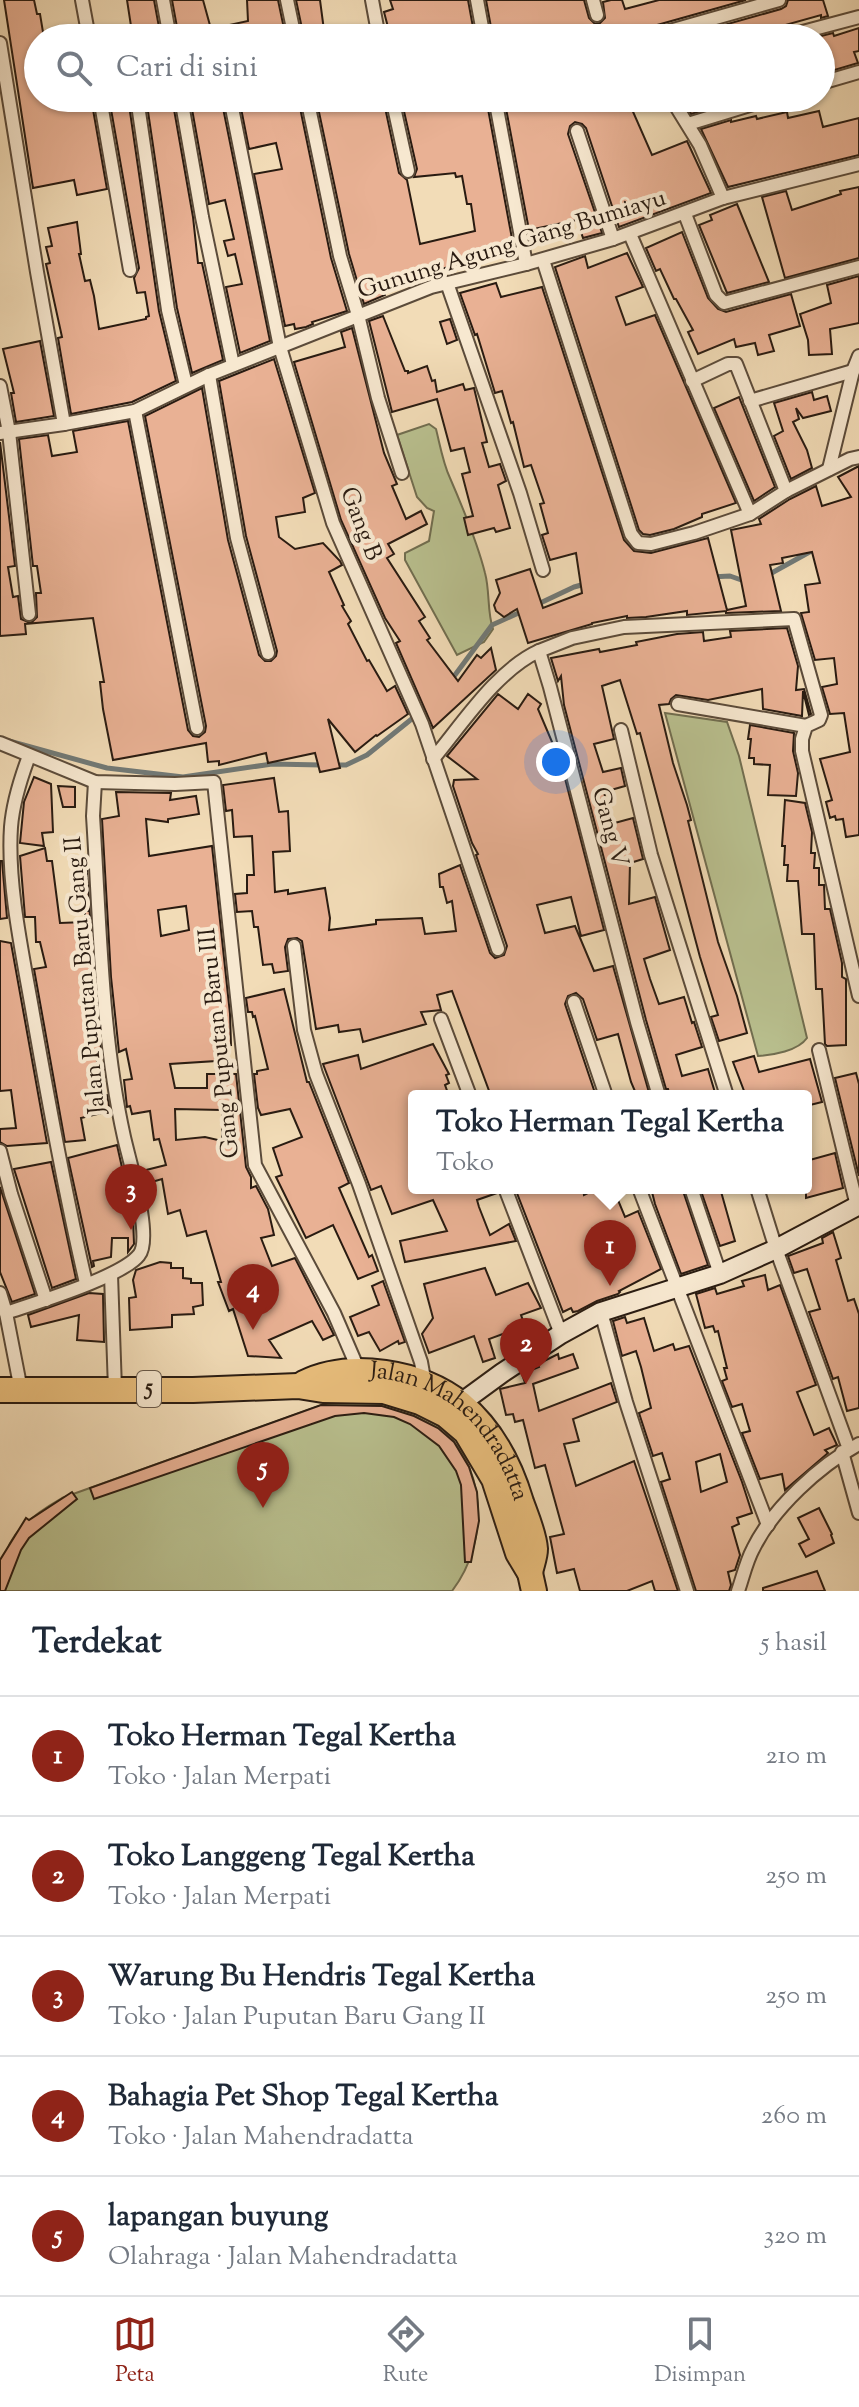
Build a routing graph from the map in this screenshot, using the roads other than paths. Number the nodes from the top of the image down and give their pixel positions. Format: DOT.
graph roads {
  1 [pos="82,0"];
  2 [pos="163,0"];
  3 [pos="287,0"];
  4 [pos="372,0"];
  5 [pos="477,0"];
  6 [pos="593,0"];
  7 [pos="779,0"];
  8 [pos="597,15"];
  9 [pos="859,17"];
  10 [pos="86,24"];
  11 [pos="167,24"];
  12 [pos="292,24"];
  13 [pos="376,24"];
  14 [pos="481,24"];
  15 [pos="694,24"];
  16 [pos="833,24"];
  17 [pos="0,43"];
  18 [pos="859,72"];
  19 [pos="835,79"];
  20 [pos="102,112"];
  21 [pos="139,112"];
  22 [pos="183,112"];
  23 [pos="233,112"];
  24 [pos="310,112"];
  25 [pos="395,112"];
  26 [pos="498,112"];
  27 [pos="680,112"];
  28 [pos="727,112"];
  29 [pos="688,124"];
  30 [pos="577,131"];
  31 [pos="859,164"];
  32 [pos="408,171"];
  33 [pos="723,198"];
  34 [pos="685,214"];
  35 [pos="630,234"];
  36 [pos="613,239"];
  37 [pos="543,260"];
  38 [pos="526,264"];
  39 [pos="859,267"];
  40 [pos="130,270"];
  41 [pos="447,283"];
  42 [pos="358,315"];
  43 [pos="280,347"];
  44 [pos="859,356"];
  45 [pos="233,365"];
  46 [pos="209,375"];
  47 [pos="854,377"];
  48 [pos="692,381"];
  49 [pos="186,385"];
  50 [pos="0,386"];
  51 [pos="750,401"];
  52 [pos="135,411"];
  53 [pos="64,424"];
  54 [pos="4,432"];
  55 [pos="859,457"];
  56 [pos="829,469"];
  57 [pos="402,473"];
  58 [pos="786,491"];
  59 [pos="750,514"];
  60 [pos="543,570"];
  61 [pos="29,614"];
  62 [pos="539,651"];
  63 [pos="268,653"];
  64 [pos="678,704"];
  65 [pos="806,726"];
  66 [pos="197,728"];
  67 [pos="621,730"];
  68 [pos="0,743"];
  69 [pos="29,756"];
  70 [pos="433,759"];
  71 [pos="95,782"];
  72 [pos="294,946"];
  73 [pos="498,949"];
  74 [pos="859,996"];
  75 [pos="574,1002"];
  76 [pos="441,1019"];
  77 [pos="819,1050"];
  78 [pos="468,1090"];
  79 [pos="604,1090"];
  80 [pos="657,1090"];
  81 [pos="725,1090"];
  82 [pos="0,1151"];
  83 [pos="507,1194"];
  84 [pos="641,1194"];
  85 [pos="693,1194"];
  86 [pos="759,1194"];
  87 [pos="858,1205"];
  88 [pos="776,1249"];
  89 [pos="720,1274"];
  90 [pos="111,1275"];
  91 [pos="86,1283"];
  92 [pos="675,1288"];
  93 [pos="0,1293"];
  94 [pos="46,1300"];
  95 [pos="601,1312"];
  96 [pos="6,1313"];
  97 [pos="561,1334"];
  98 [pos="359,1371"];
  99 [pos="425,1384"];
  100 [pos="298,1386"];
  101 [pos="115,1389"];
  102 [pos="11,1390"];
  103 [pos="453,1409"];
  104 [pos="850,1448"];
  105 [pos="859,1513"];
  106 [pos="768,1525"];
  107 [pos="532,1582"];
  108 [pos="687,1591"];
  109 [pos="738,1591"];
  1 -- 10 [label="street"];
  2 -- 11 [label="street"];
  3 -- 12 [label="street"];
  4 -- 13 [label="street"];
  5 -- 14 [label="street"];
  6 -- 8 [label="street"];
  7 -- 15 [label="street"];
  9 -- 16 [label="street"];
  17 -- 53 [label="street"];
  18 -- 19 [label="street"];
  20 -- 40 [label="street"];
  21 -- 49 [label="street"];
  22 -- 45 [label="street"];
  23 -- 43 [label="street, Gang B"];
  24 -- 42 [label="street"];
  25 -- 32 [label="street"];
  26 -- 38 [label="street"];
  27 -- 29 [label="street"];
  28 -- 29 [label="street"];
  29 -- 33 [label="street"];
  30 -- 36 [label="street"];
  31 -- 33 [label="street, Gunung Agung Gang Bumiayu"];
  33 -- 34 [label="street, Gunung Agung Gang Bumiayu"];
  34 -- 35 [label="street, Gunung Agung Gang Bumiayu"];
  34 -- 39 [label="street"];
  35 -- 36 [label="street, Gunung Agung Gang Bumiayu"];
  35 -- 48 [label="street"];
  36 -- 37 [label="street, Gunung Agung Gang Bumiayu"];
  37 -- 38 [label="street, Gunung Agung Gang Bumiayu"];
  37 -- 59 [label="street"];
  38 -- 41 [label="street, Gunung Agung Gang Bumiayu"];
  41 -- 42 [label="street, Gunung Agung Gang Bumiayu"];
  41 -- 60 [label="street"];
  42 -- 43 [label="street, Gunung Agung Gang Bumiayu"];
  42 -- 57 [label="street"];
  43 -- 45 [label="street, Gunung Agung Gang Bumiayu"];
  43 -- 70 [label="street, Gang B"];
  44 -- 47 [label="street"];
  45 -- 46 [label="street, Gunung Agung Gang Bumiayu"];
  46 -- 49 [label="street, Gunung Agung Gang Bumiayu"];
  46 -- 63 [label="street"];
  47 -- 51 [label="street"];
  47 -- 56 [label="street"];
  48 -- 51 [label="street"];
  48 -- 59 [label="street"];
  49 -- 52 [label="street, Gunung Agung Gang Bumiayu"];
  50 -- 54 [label="street"];
  51 -- 58 [label="street"];
  52 -- 53 [label="street, Gunung Agung Gang Bumiayu"];
  52 -- 66 [label="street"];
  53 -- 54 [label="street, Gunung Agung Gang Bumiayu"];
  54 -- 61 [label="street"];
  55 -- 56 [label="street"];
  56 -- 58 [label="street"];
  58 -- 59 [label="street"];
  62 -- 65 [label="street"];
  62 -- 70 [label="street"];
  62 -- 80 [label="street, Gang V"];
  64 -- 65 [label="street"];
  65 -- 74 [label="street"];
  67 -- 81 [label="street"];
  68 -- 69 [label="street"];
  69 -- 71 [label="street"];
  69 -- 91 [label="street"];
  70 -- 73 [label="street, Gang B"];
  71 -- 90 [label="street, Jalan Puputan Baru Gang II"];
  71 -- 98 [label="street, Gang Puputan Baru III"];
  72 -- 99 [label="street"];
  75 -- 79 [label="street"];
  76 -- 78 [label="street"];
  77 -- 87 [label="street"];
  82 -- 94 [label="street"];
  83 -- 97 [label="street"];
  84 -- 92 [label="street"];
  85 -- 89 [label="street"];
  86 -- 88 [label="street"];
  87 -- 88 [label="street"];
  88 -- 89 [label="street"];
  88 -- 104 [label="street"];
  89 -- 92 [label="street"];
  90 -- 91 [label="street"];
  90 -- 101 [label="street"];
  91 -- 94 [label="street"];
  92 -- 95 [label="street"];
  92 -- 106 [label="street"];
  93 -- 96 [label="street"];
  94 -- 96 [label="street"];
  95 -- 97 [label="street"];
  95 -- 108 [label="street"];
  96 -- 102 [label="street"];
  97 -- 103 [label="street"];
  98 -- 99 [label="highway, Jalan Mahendradatta / 5"];
  98 -- 100 [label="highway, Jalan Mahendradatta / 5"];
  99 -- 103 [label="highway, Jalan Mahendradatta / 5"];
  100 -- 101 [label="highway, Jalan Mahendradatta / 5"];
  100 -- 103 [label="highway, Jalan Mahendradatta / 5"];
  101 -- 102 [label="highway, Jalan Mahendradatta / 5"];
  103 -- 107 [label="highway, Jalan Mahendradatta / 5"];
  104 -- 105 [label="street"];
  104 -- 106 [label="street"];
  106 -- 109 [label="street"];
}
